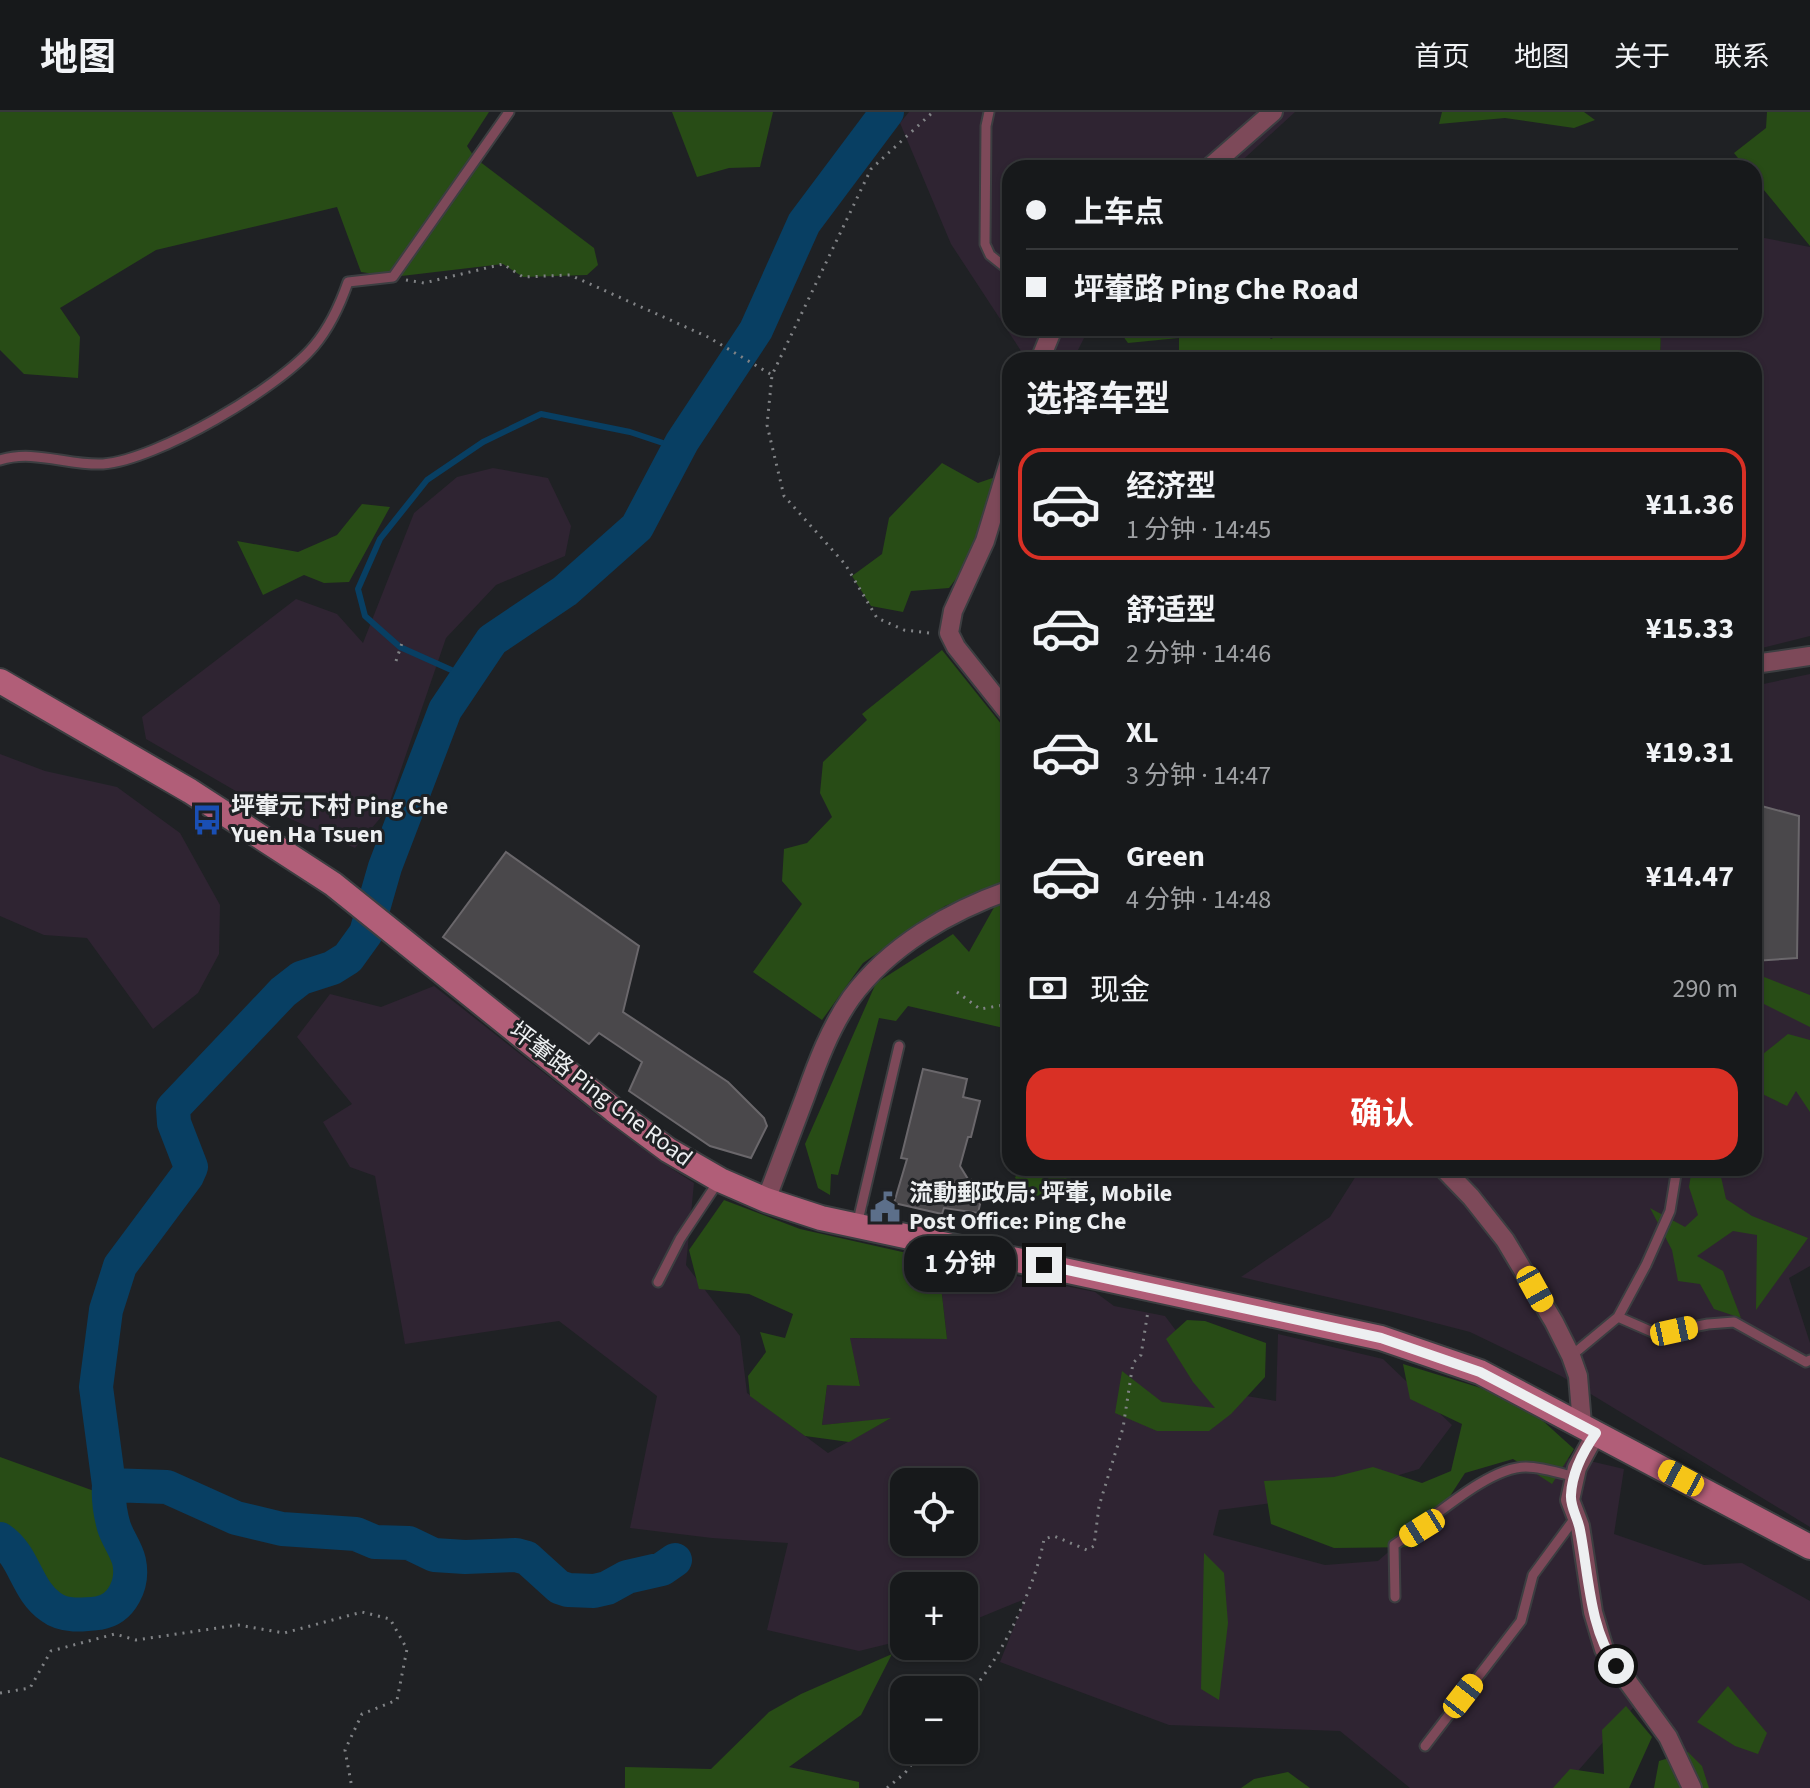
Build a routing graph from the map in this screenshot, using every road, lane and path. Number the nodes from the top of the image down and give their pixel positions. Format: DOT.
graph roads {
  1 [pos="509,112"];
  2 [pos="933,112"];
  3 [pos="989,112"];
  4 [pos="1273,112"];
  5 [pos="1218,160"];
  6 [pos="1002,265"];
  7 [pos="393,277"];
  8 [pos="772,375"];
  9 [pos="2,455"];
  10 [pos="1002,485"];
  11 [pos="949,633"];
  12 [pos="403,640"];
  13 [pos="1810,656"];
  14 [pos="396,661"];
  15 [pos="1762,663"];
  16 [pos="0,681"];
  17 [pos="1002,705"];
  18 [pos="1002,894"];
  19 [pos="957,992"];
  20 [pos="1002,1005"];
  21 [pos="899,1046"];
  22 [pos="1451,1176"];
  23 [pos="1676,1176"];
  24 [pos="720,1180"];
  25 [pos="766,1200"];
  26 [pos="857,1226"];
  27 [pos="658,1282"];
  28 [pos="1148,1311"];
  29 [pos="1618,1317"];
  30 [pos="1571,1356"];
  31 [pos="1810,1360"];
  32 [pos="1589,1428"];
  33 [pos="1575,1477"];
  34 [pos="1576,1516"];
  35 [pos="1810,1547"];
  36 [pos="1395,1597"];
  37 [pos="978,1682"];
  38 [pos="0,1693"];
  39 [pos="1425,1746"];
  40 [pos="912,1764"];
  41 [pos="352,1788"];
  42 [pos="887,1788"];
  43 [pos="1692,1788"];
  1 -- 7 [label="lane"];
  2 -- 8 [label="path"];
  3 -- 6 [label="lane"];
  4 -- 5 [label="street"];
  7 -- 8 [label="path"];
  7 -- 9 [label="lane"];
  8 -- 11 [label="path"];
  10 -- 11 [label="street"];
  11 -- 17 [label="street"];
  12 -- 14 [label="path"];
  13 -- 15 [label="street"];
  16 -- 24 [label="street, 坪輋路 Ping Che Road"];
  18 -- 25 [label="street"];
  19 -- 20 [label="path"];
  21 -- 26 [label="lane"];
  22 -- 30 [label="street"];
  23 -- 29 [label="lane"];
  24 -- 25 [label="street, 坪輋路 Ping Che Road"];
  24 -- 27 [label="lane"];
  25 -- 26 [label="street, 坪輋路 Ping Che Road"];
  26 -- 32 [label="street, 坪輋路 Ping Che Road"];
  28 -- 37 [label="path"];
  29 -- 30 [label="lane"];
  29 -- 31 [label="lane"];
  30 -- 32 [label="street"];
  32 -- 33 [label="street"];
  32 -- 35 [label="street, 坪輋路 Ping Che Road"];
  33 -- 34 [label="street"];
  33 -- 36 [label="lane"];
  34 -- 39 [label="lane"];
  34 -- 43 [label="street"];
  38 -- 41 [label="path"];
  40 -- 42 [label="path"];
}
